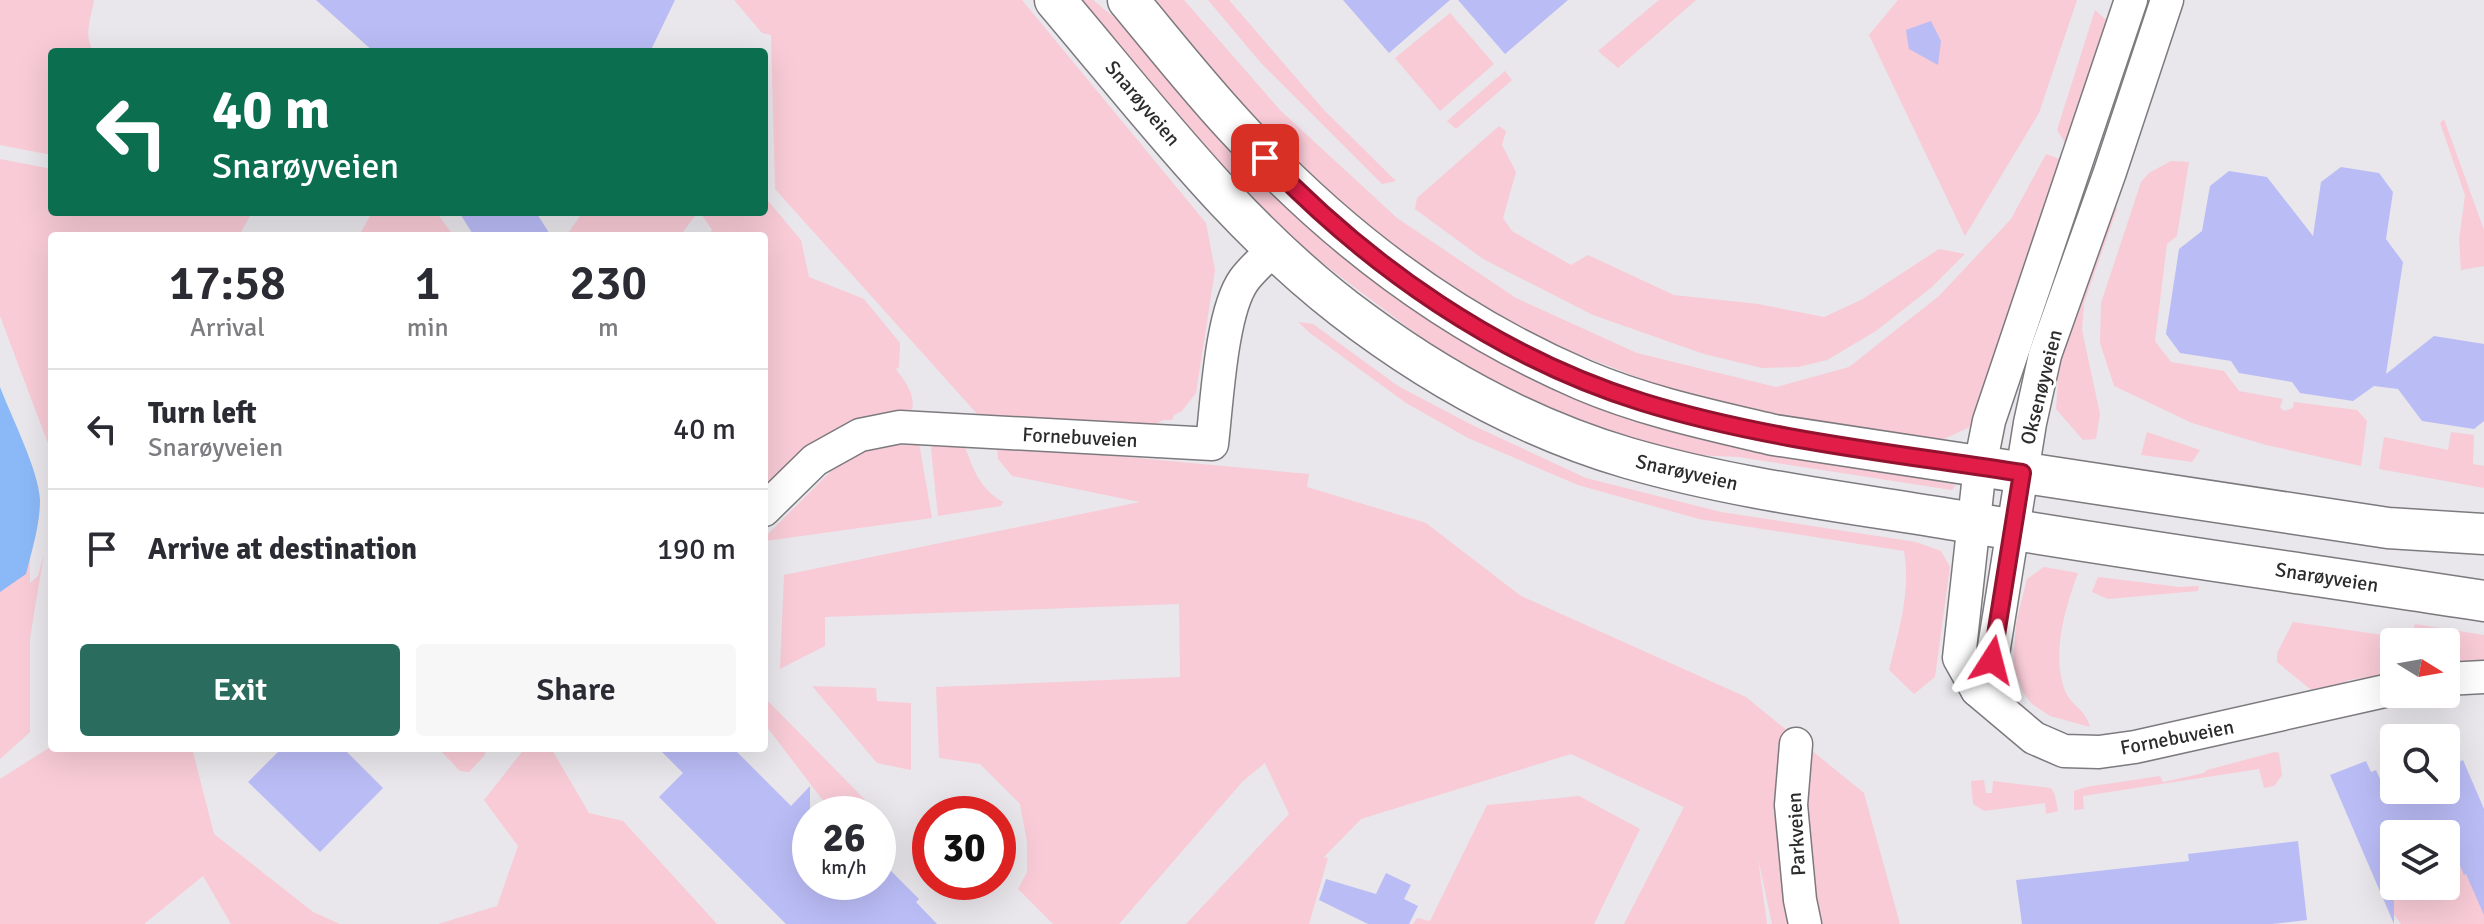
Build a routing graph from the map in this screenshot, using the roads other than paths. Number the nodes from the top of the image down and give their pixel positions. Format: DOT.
graph roads {
  1 [pos="1055,0"];
  2 [pos="1128,0"];
  3 [pos="2131,0"];
  4 [pos="2167,0"];
  5 [pos="1274,249"];
  6 [pos="1980,466"];
  7 [pos="2022,473"];
  8 [pos="768,506"];
  9 [pos="1973,523"];
  10 [pos="2013,530"];
  11 [pos="2484,534"];
  12 [pos="2484,601"];
  13 [pos="2484,677"];
  14 [pos="2460,678"];
  15 [pos="1977,690"];
  16 [pos="2380,692"];
  17 [pos="1796,744"];
  18 [pos="1805,924"];
  1 -- 5 [label="main road, Snarøyveien"];
  2 -- 6 [label="main road"];
  3 -- 6 [label="street, Oksenøyveien"];
  4 -- 7 [label="street, Oksenøyveien"];
  5 -- 8 [label="street, Fornebuveien"];
  5 -- 9 [label="main road, Snarøyveien"];
  6 -- 7 [label="main road"];
  6 -- 9 [label="street, Oksenøyveien"];
  7 -- 10 [label="street, Oksenøyveien"];
  7 -- 11 [label="main road"];
  9 -- 10 [label="main road, Snarøyveien"];
  9 -- 15 [label="street, Oksenøyveien"];
  10 -- 12 [label="main road, Snarøyveien"];
  10 -- 15 [label="street, Oksenøyveien"];
  13 -- 14 [label="street"];
  15 -- 16 [label="street, Fornebuveien"];
  17 -- 18 [label="street, Parkveien"];
}
